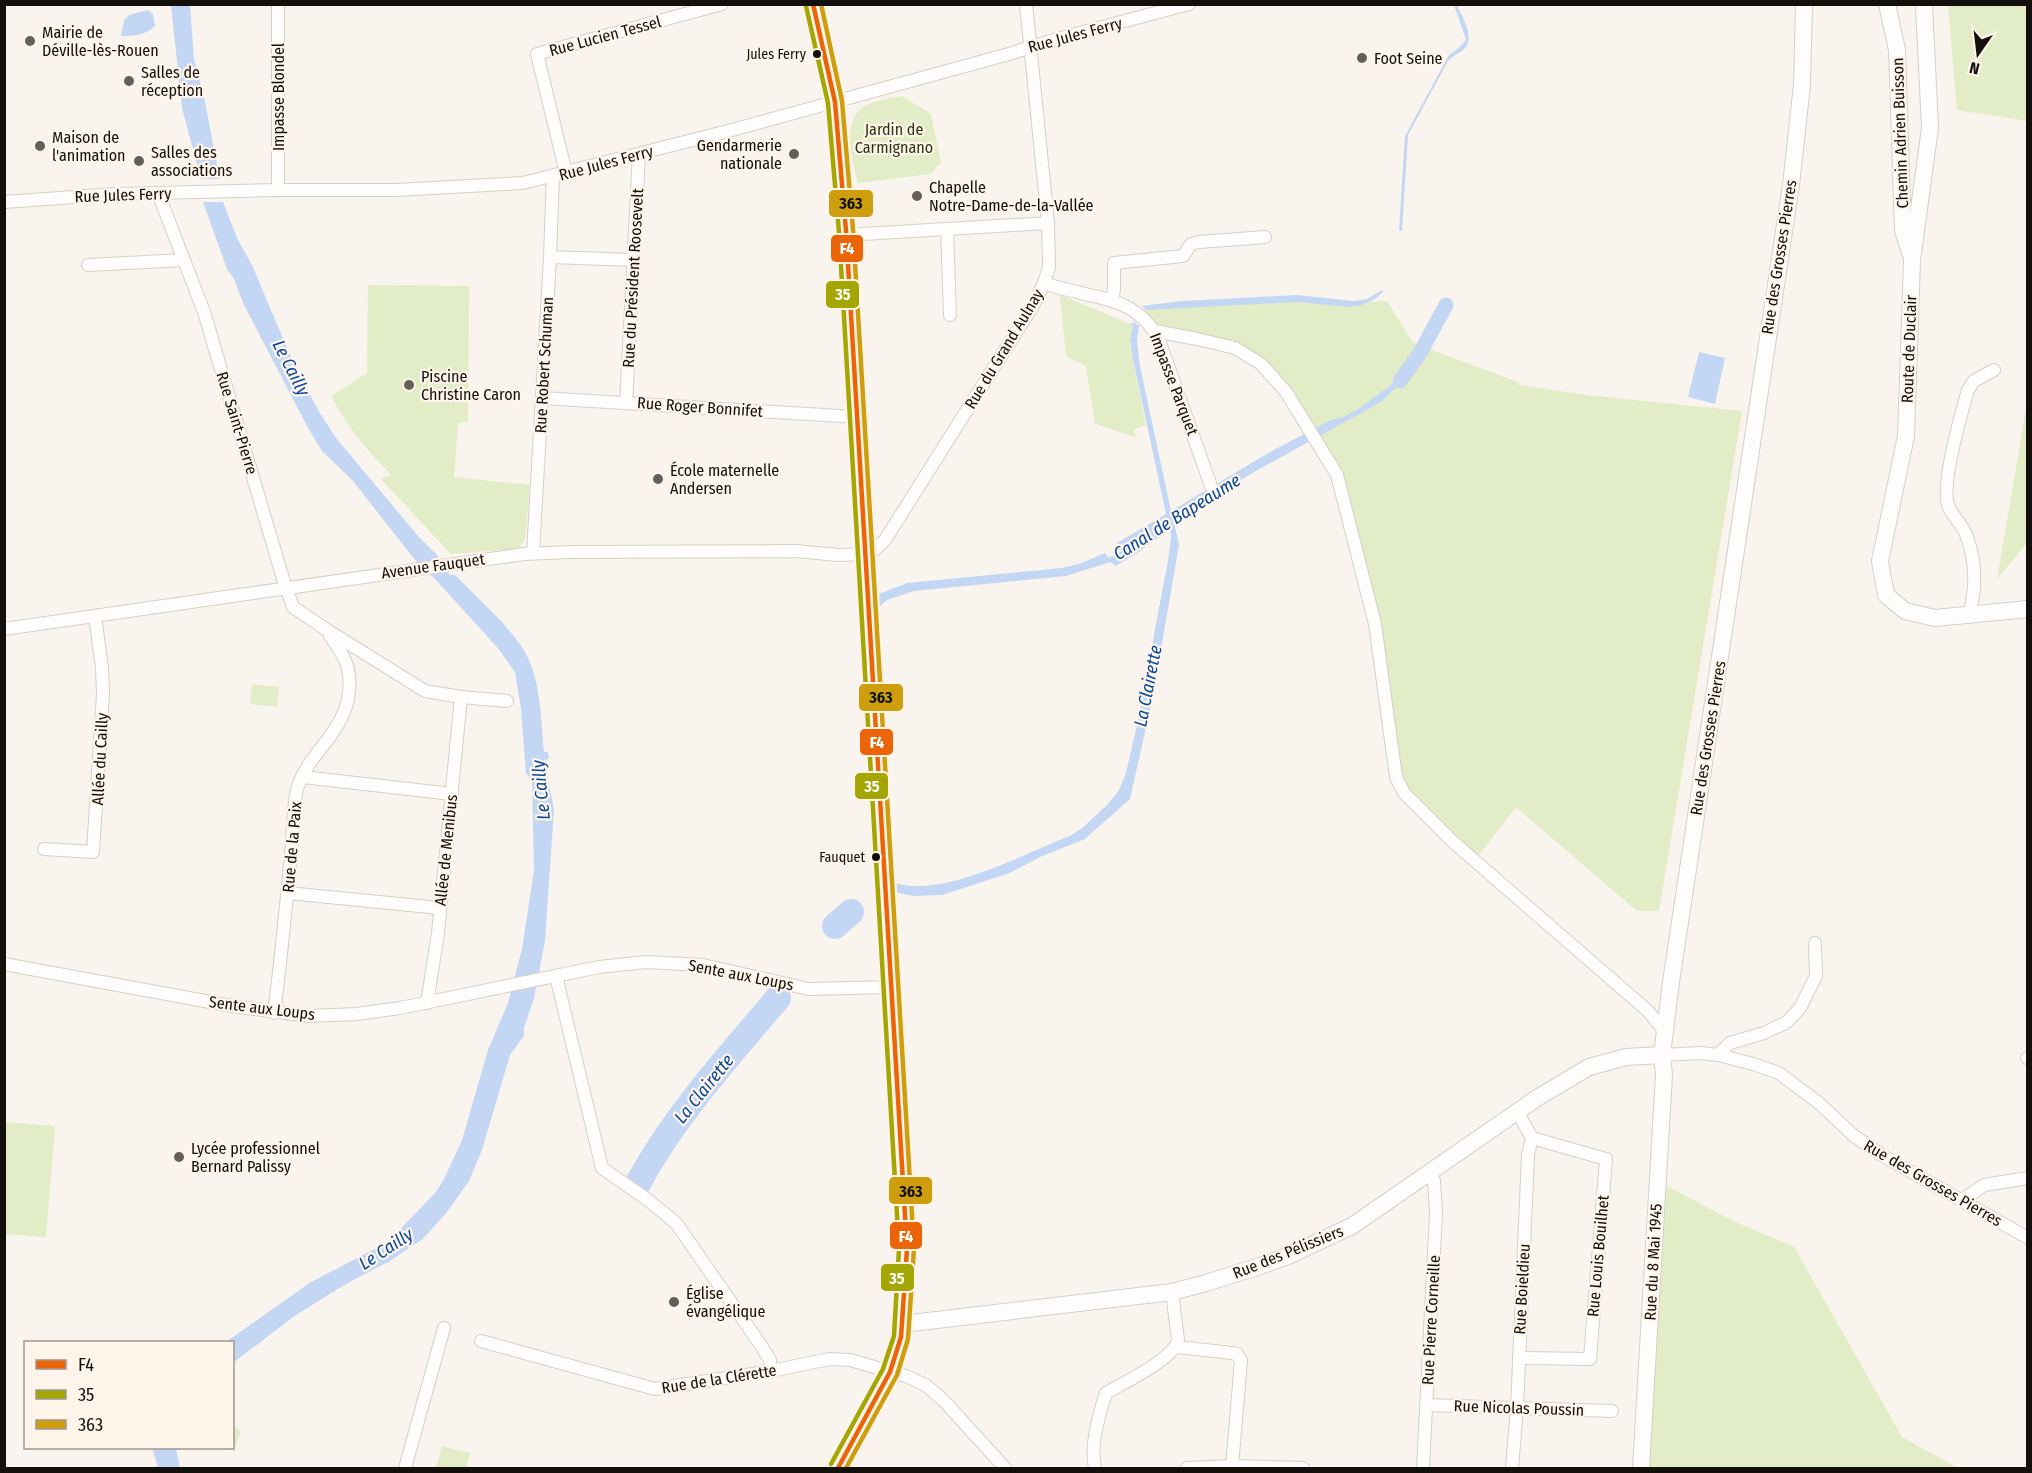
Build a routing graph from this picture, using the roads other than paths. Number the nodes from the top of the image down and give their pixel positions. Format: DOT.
graph roads {
  1 [pos="278,4"];
  2 [pos="722,4"];
  3 [pos="813,4"];
  4 [pos="1026,4"];
  5 [pos="1190,4"];
  6 [pos="1804,4"];
  7 [pos="1887,4"];
  8 [pos="1924,4"];
  9 [pos="1029,47"];
  10 [pos="835,102"];
  11 [pos="639,154"];
  12 [pos="566,173"];
  13 [pos="553,176"];
  14 [pos="278,190"];
  15 [pos="158,193"];
  16 [pos="4,202"];
  17 [pos="1048,223"];
  18 [pos="947,229"];
  19 [pos="846,235"];
  20 [pos="1265,237"];
  21 [pos="550,257"];
  22 [pos="184,260"];
  23 [pos="634,260"];
  24 [pos="1912,260"];
  25 [pos="88,265"];
  26 [pos="1044,283"];
  27 [pos="1112,301"];
  28 [pos="950,315"];
  29 [pos="1155,331"];
  30 [pos="1994,370"];
  31 [pos="542,398"];
  32 [pos="626,403"];
  33 [pos="857,417"];
  34 [pos="1211,486"];
  35 [pos="533,553"];
  36 [pos="865,554"];
  37 [pos="286,588"];
  38 [pos="2028,609"];
  39 [pos="1973,615"];
  40 [pos="95,616"];
  41 [pos="4,629"];
  42 [pos="327,630"];
  43 [pos="461,697"];
  44 [pos="507,701"];
  45 [pos="303,777"];
  46 [pos="452,794"];
  47 [pos="44,849"];
  48 [pos="288,892"];
  49 [pos="440,908"];
  50 [pos="1815,943"];
  51 [pos="4,964"];
  52 [pos="556,976"];
  53 [pos="891,987"];
  54 [pos="427,1003"];
  55 [pos="274,1013"];
  56 [pos="1665,1032"];
  57 [pos="1662,1055"];
  58 [pos="1718,1055"];
  59 [pos="1518,1113"];
  60 [pos="1532,1138"];
  61 [pos="1429,1174"];
  62 [pos="2028,1178"];
  63 [pos="1962,1200"];
  64 [pos="2028,1238"];
  65 [pos="1172,1292"];
  66 [pos="444,1328"];
  67 [pos="902,1331"];
  68 [pos="481,1341"];
  69 [pos="1177,1347"];
  70 [pos="1519,1358"];
  71 [pos="771,1371"];
  72 [pos="890,1372"];
  73 [pos="1427,1405"];
  74 [pos="1517,1408"];
  75 [pos="1612,1411"];
  76 [pos="1232,1466"];
  77 [pos="405,1468"];
  78 [pos="838,1468"];
  79 [pos="1005,1468"];
  80 [pos="1095,1468"];
  81 [pos="1187,1468"];
  82 [pos="1303,1468"];
  83 [pos="1423,1468"];
  84 [pos="1512,1468"];
  85 [pos="1641,1468"];
  1 -- 14 [label="street, Impasse Blondel"];
  2 -- 12 [label="street, Rue Lucien Tessel"];
  3 -- 10 [label="street"];
  4 -- 9 [label="street, Rue du Grand Aulnay"];
  5 -- 9 [label="street, Rue Jules Ferry"];
  6 -- 56 [label="street, Rue des Grosses Pierres"];
  7 -- 24 [label="street, Chemin Adrien Buisson"];
  8 -- 24 [label="street, Route de Duclair"];
  9 -- 10 [label="street, Rue Jules Ferry"];
  9 -- 17 [label="street, Rue du Grand Aulnay"];
  10 -- 11 [label="street, Rue Jules Ferry"];
  10 -- 19 [label="street"];
  11 -- 12 [label="street, Rue Jules Ferry"];
  11 -- 23 [label="street, Rue du Président Roosevelt"];
  12 -- 13 [label="street, Rue Jules Ferry"];
  13 -- 14 [label="street, Rue Jules Ferry"];
  13 -- 21 [label="street, Rue Robert Schuman"];
  14 -- 15 [label="street, Rue Jules Ferry"];
  15 -- 16 [label="street, Rue Jules Ferry"];
  15 -- 22 [label="street, Rue Saint-Pierre"];
  17 -- 18 [label="street"];
  17 -- 26 [label="street, Rue du Grand Aulnay"];
  18 -- 19 [label="street"];
  18 -- 28 [label="street"];
  19 -- 33 [label="street"];
  20 -- 27 [label="street"];
  21 -- 23 [label="street"];
  21 -- 31 [label="street, Rue Robert Schuman"];
  22 -- 25 [label="street"];
  22 -- 37 [label="street, Rue Saint-Pierre"];
  23 -- 32 [label="street, Rue du Président Roosevelt"];
  24 -- 39 [label="street, Route de Duclair"];
  26 -- 27 [label="street, Impasse Parquet"];
  26 -- 36 [label="street, Rue du Grand Aulnay"];
  27 -- 29 [label="street, Impasse Parquet"];
  29 -- 34 [label="street, Impasse Parquet"];
  29 -- 56 [label="street"];
  30 -- 39 [label="street"];
  31 -- 32 [label="street, Rue Roger Bonnifet"];
  31 -- 35 [label="street, Rue Robert Schuman"];
  32 -- 33 [label="street, Rue Roger Bonnifet"];
  33 -- 36 [label="street"];
  35 -- 36 [label="street, Avenue Fauquet"];
  35 -- 37 [label="street, Avenue Fauquet"];
  36 -- 53 [label="street"];
  37 -- 40 [label="street, Avenue Fauquet"];
  37 -- 42 [label="street"];
  38 -- 39 [label="street, Route de Duclair"];
  40 -- 41 [label="street, Avenue Fauquet"];
  40 -- 47 [label="street, Allée du Cailly"];
  42 -- 43 [label="street"];
  42 -- 45 [label="street, Rue de la Paix"];
  43 -- 44 [label="street"];
  43 -- 46 [label="street, Allée de Menibus"];
  45 -- 46 [label="street"];
  45 -- 48 [label="street, Rue de la Paix"];
  46 -- 49 [label="street, Allée de Menibus"];
  48 -- 49 [label="street"];
  48 -- 55 [label="street, Rue de la Paix"];
  49 -- 54 [label="street, Allée de Menibus"];
  50 -- 58 [label="street"];
  51 -- 55 [label="street, Sente aux Loups"];
  52 -- 53 [label="street, Sente aux Loups"];
  52 -- 54 [label="street, Sente aux Loups"];
  52 -- 71 [label="street"];
  53 -- 67 [label="street"];
  54 -- 55 [label="street, Sente aux Loups"];
  56 -- 57 [label="street, Rue des Grosses Pierres"];
  57 -- 58 [label="street, Rue des Grosses Pierres"];
  57 -- 59 [label="street, Rue des Pélissiers"];
  57 -- 85 [label="street, Rue du 8 Mai 1945"];
  58 -- 63 [label="street, Rue des Grosses Pierres"];
  59 -- 60 [label="street"];
  59 -- 61 [label="street, Rue des Pélissiers"];
  60 -- 70 [label="street, Rue Boieldieu"];
  60 -- 70 [label="street, Rue Louis Bouilhet"];
  61 -- 65 [label="street, Rue des Pélissiers"];
  61 -- 73 [label="street, Rue Pierre Corneille"];
  62 -- 63 [label="street"];
  63 -- 64 [label="street, Rue des Grosses Pierres"];
  65 -- 67 [label="street, Rue des Pélissiers"];
  65 -- 69 [label="street"];
  66 -- 77 [label="street"];
  67 -- 72 [label="street"];
  68 -- 71 [label="street, Rue de la Clérette"];
  69 -- 76 [label="street"];
  69 -- 80 [label="street"];
  70 -- 74 [label="street, Rue Boieldieu"];
  71 -- 72 [label="street, Rue de la Clérette"];
  72 -- 78 [label="street"];
  72 -- 79 [label="street, Rue de la Clérette"];
  73 -- 74 [label="street, Rue Nicolas Poussin"];
  73 -- 83 [label="street, Rue Pierre Corneille"];
  74 -- 75 [label="street, Rue Nicolas Poussin"];
  74 -- 84 [label="street, Rue Boieldieu"];
  76 -- 81 [label="street"];
  76 -- 82 [label="street"];
}
